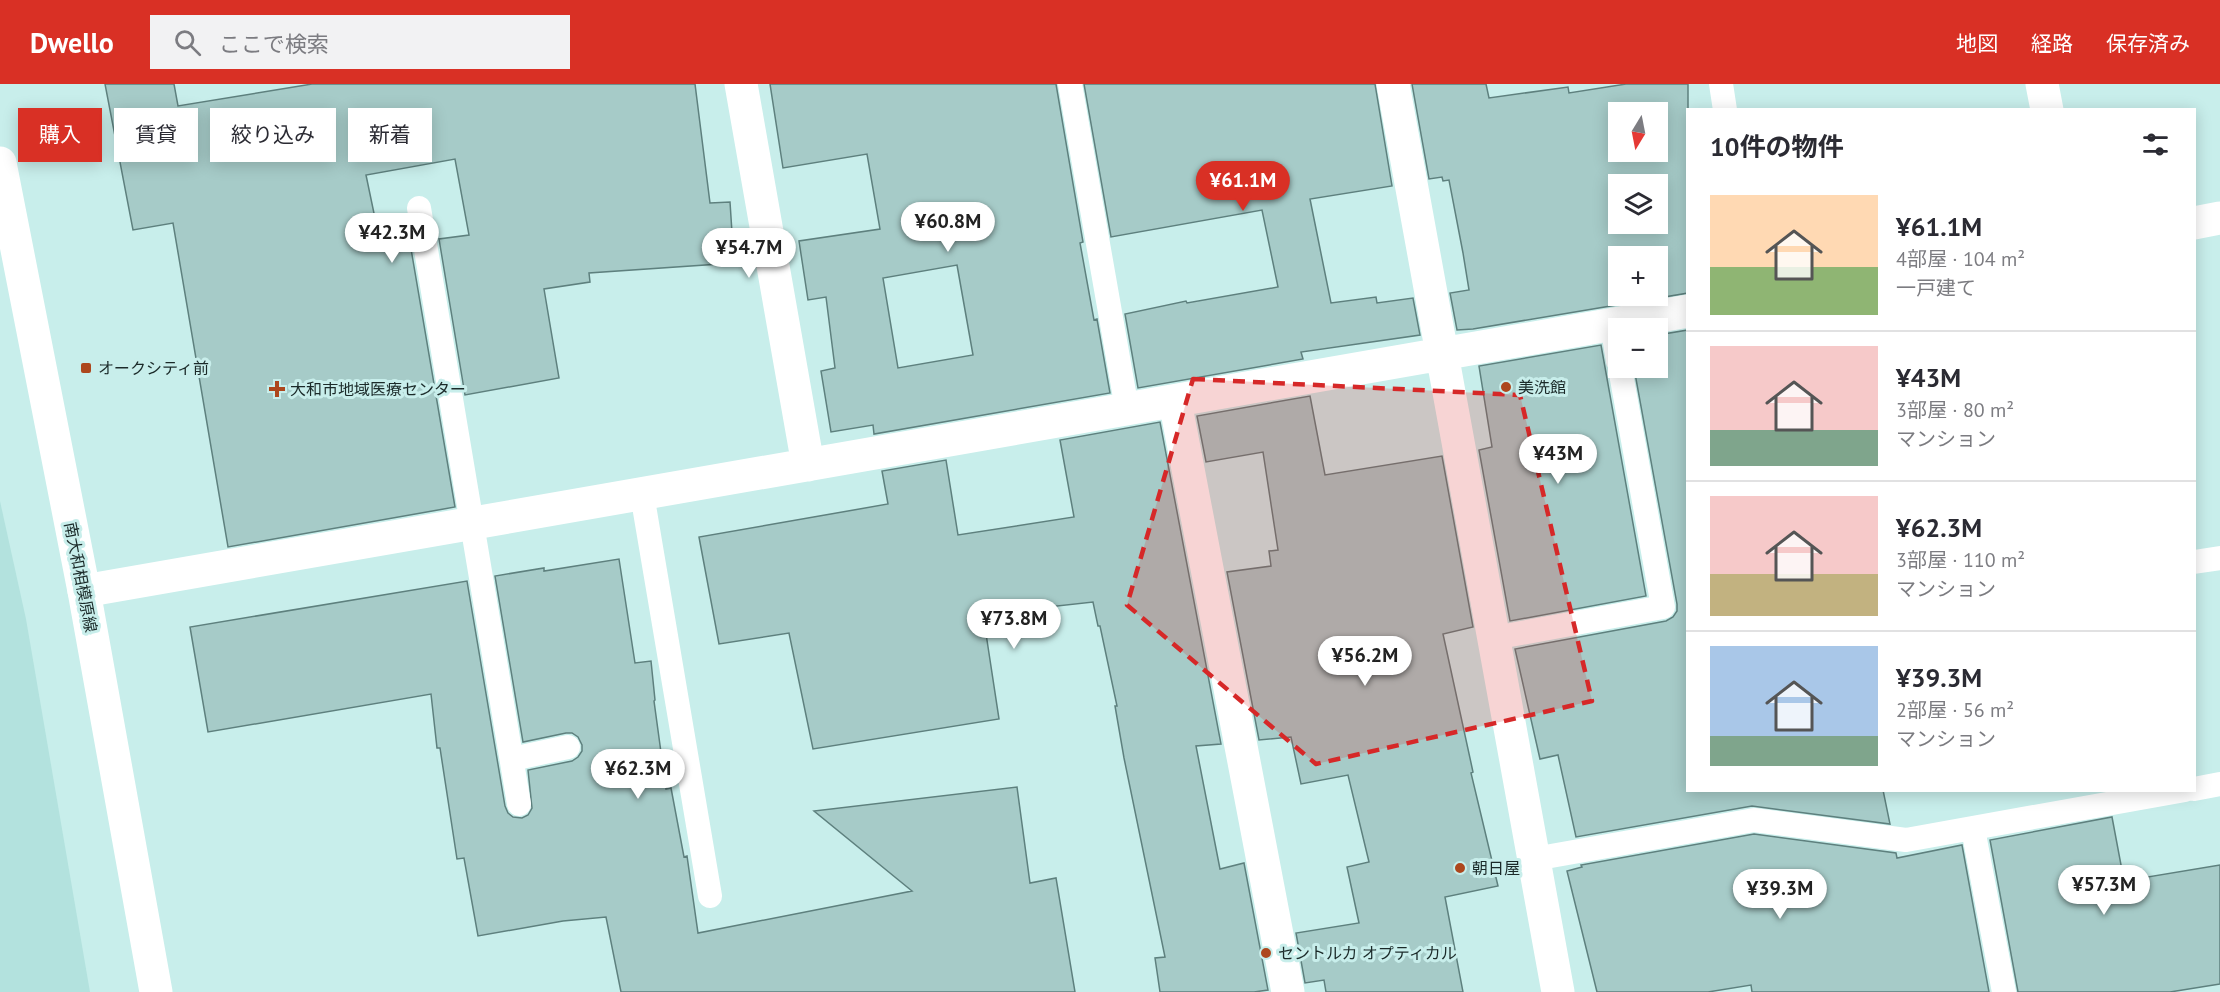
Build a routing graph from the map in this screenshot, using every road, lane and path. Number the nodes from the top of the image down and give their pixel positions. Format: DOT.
graph roads {
  1 [pos="741,84"];
  2 [pos="1070,84"];
  3 [pos="1394,84"];
  4 [pos="1721,84"];
  5 [pos="2042,84"];
  6 [pos="1725,108"];
  7 [pos="2047,108"];
  8 [pos="0,163"];
  9 [pos="419,208"];
  10 [pos="2220,218"];
  11 [pos="2196,223"];
  12 [pos="1686,311"];
  13 [pos="1647,318"];
  14 [pos="1608,325"];
  15 [pos="1442,354"];
  16 [pos="1622,378"];
  17 [pos="1175,401"];
  18 [pos="1127,409"];
  19 [pos="808,465"];
  20 [pos="642,494"];
  21 [pos="472,523"];
  22 [pos="2220,558"];
  23 [pos="2196,561"];
  24 [pos="84,591"];
  25 [pos="1494,638"];
  26 [pos="568,747"];
  27 [pos="512,759"];
  28 [pos="2220,784"];
  29 [pos="2196,789"];
  30 [pos="2174,792"];
  31 [pos="519,804"];
  32 [pos="1973,829"];
  33 [pos="1534,859"];
  34 [pos="710,896"];
  35 [pos="156,992"];
  36 [pos="1287,992"];
  37 [pos="1558,992"];
  38 [pos="2004,992"];
  1 -- 19 [label="street"];
  2 -- 18 [label="lane"];
  3 -- 15 [label="street"];
  4 -- 6 [label="lane"];
  5 -- 7 [label="street"];
  8 -- 24 [label="street, 南大和相模原線"];
  9 -- 21 [label="lane"];
  10 -- 11 [label="street"];
  12 -- 13 [label="street"];
  14 -- 15 [label="street"];
  15 -- 17 [label="street"];
  15 -- 25 [label="street"];
  16 -- 25 [label="lane"];
  17 -- 18 [label="street"];
  17 -- 36 [label="street"];
  18 -- 19 [label="street"];
  19 -- 20 [label="street"];
  20 -- 21 [label="street"];
  20 -- 34 [label="lane"];
  21 -- 24 [label="street"];
  21 -- 27 [label="lane"];
  22 -- 23 [label="lane"];
  24 -- 35 [label="street, 南大和相模原線"];
  25 -- 33 [label="street"];
  26 -- 27 [label="lane"];
  27 -- 31 [label="lane"];
  28 -- 29 [label="lane"];
  30 -- 32 [label="lane"];
  32 -- 33 [label="lane"];
  32 -- 38 [label="lane"];
  33 -- 37 [label="street"];
}
